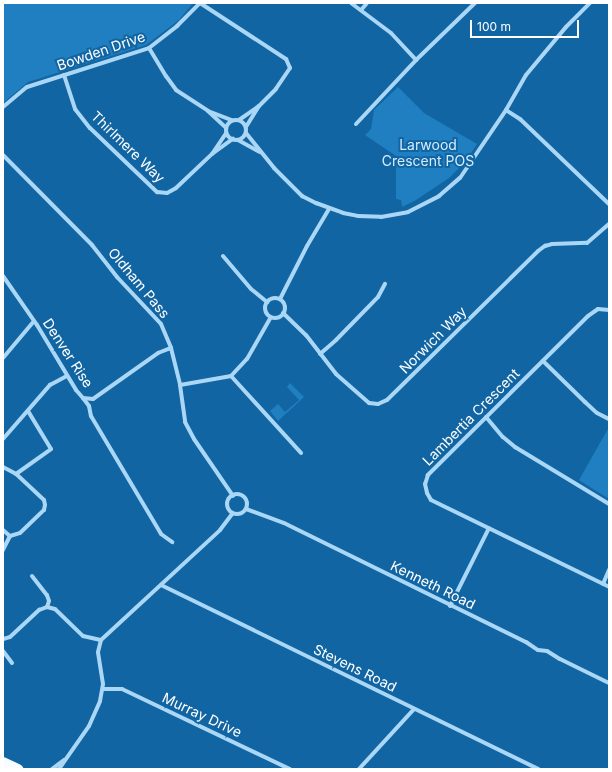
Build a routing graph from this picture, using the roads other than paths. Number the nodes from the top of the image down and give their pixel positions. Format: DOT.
graph roads {
  1 [pos="200,3"];
  2 [pos="351,3"];
  3 [pos="367,3"];
  4 [pos="476,3"];
  5 [pos="588,4"];
  6 [pos="361,10"];
  7 [pos="149,48"];
  8 [pos="416,60"];
  9 [pos="64,75"];
  10 [pos="259,106"];
  11 [pos="3,108"];
  12 [pos="506,110"];
  13 [pos="208,111"];
  14 [pos="232,120"];
  15 [pos="239,120"];
  16 [pos="356,124"];
  17 [pos="246,127"];
  18 [pos="226,130"];
  19 [pos="246,133"];
  20 [pos="235,140"];
  21 [pos="260,152"];
  22 [pos="212,154"];
  23 [pos="3,155"];
  24 [pos="609,204"];
  25 [pos="330,209"];
  26 [pos="609,224"];
  27 [pos="223,256"];
  28 [pos="3,276"];
  29 [pos="385,284"];
  30 [pos="280,299"];
  31 [pos="267,302"];
  32 [pos="609,310"];
  33 [pos="283,314"];
  34 [pos="271,317"];
  35 [pos="34,321"];
  36 [pos="170,348"];
  37 [pos="320,354"];
  38 [pos="3,358"];
  39 [pos="543,361"];
  40 [pos="67,376"];
  41 [pos="231,376"];
  42 [pos="180,386"];
  43 [pos="83,398"];
  44 [pos="28,411"];
  45 [pos="486,417"];
  46 [pos="609,419"];
  47 [pos="3,439"];
  48 [pos="301,453"];
  49 [pos="3,467"];
  50 [pos="16,474"];
  51 [pos="233,496"];
  52 [pos="609,504"];
  53 [pos="246,508"];
  54 [pos="233,513"];
  55 [pos="489,528"];
  56 [pos="3,530"];
  57 [pos="10,536"];
  58 [pos="172,542"];
  59 [pos="3,550"];
  60 [pos="609,570"];
  61 [pos="32,576"];
  62 [pos="603,584"];
  63 [pos="161,585"];
  64 [pos="609,587"];
  65 [pos="450,606"];
  66 [pos="47,607"];
  67 [pos="3,639"];
  68 [pos="101,640"];
  69 [pos="3,651"];
  70 [pos="12,663"];
  71 [pos="609,684"];
  72 [pos="103,689"];
  73 [pos="414,709"];
  74 [pos="66,759"];
  75 [pos="3,762"];
  76 [pos="18,769"];
  77 [pos="52,769"];
  78 [pos="59,769"];
  79 [pos="290,769"];
  80 [pos="359,769"];
  81 [pos="538,769"];
  1 -- 7 [label="street, Bowden Drive"];
  1 -- 10 [label="street"];
  2 -- 6 [label="street"];
  3 -- 6 [label="street"];
  4 -- 8 [label="street"];
  5 -- 12 [label="street"];
  6 -- 8 [label="street"];
  7 -- 9 [label="street, Bowden Drive"];
  7 -- 13 [label="street"];
  8 -- 16 [label="street"];
  9 -- 11 [label="street, Bowden Drive"];
  9 -- 22 [label="street, Thirlmere Way"];
  10 -- 15 [label="street"];
  10 -- 17 [label="street"];
  12 -- 24 [label="street"];
  12 -- 25 [label="street"];
  13 -- 14 [label="street"];
  13 -- 18 [label="street"];
  14 -- 15 [label="street"];
  14 -- 18 [label="street"];
  15 -- 17 [label="street"];
  17 -- 19 [label="street"];
  18 -- 20 [label="street"];
  18 -- 22 [label="street, Thirlmere Way"];
  19 -- 20 [label="street"];
  19 -- 21 [label="street"];
  20 -- 21 [label="street"];
  20 -- 22 [label="street, Thirlmere Way"];
  21 -- 25 [label="street"];
  23 -- 36 [label="street, Oldham Pass"];
  25 -- 30 [label="street"];
  26 -- 37 [label="street, Norwich Way"];
  27 -- 31 [label="street"];
  28 -- 35 [label="street, Denver Rise"];
  29 -- 37 [label="street"];
  30 -- 31 [label="street"];
  30 -- 33 [label="street"];
  31 -- 34 [label="street"];
  32 -- 39 [label="street, Lambertia Crescent"];
  33 -- 34 [label="street"];
  33 -- 37 [label="street, Norwich Way"];
  34 -- 41 [label="street"];
  35 -- 38 [label="street"];
  35 -- 40 [label="street, Denver Rise"];
  36 -- 42 [label="street, Oldham Pass"];
  36 -- 43 [label="street, Denver Rise"];
  39 -- 45 [label="street, Lambertia Crescent"];
  39 -- 46 [label="street"];
  40 -- 43 [label="street, Denver Rise"];
  40 -- 44 [label="street"];
  41 -- 42 [label="street"];
  41 -- 48 [label="street"];
  42 -- 51 [label="street, Oldham Pass"];
  43 -- 58 [label="street"];
  44 -- 47 [label="street"];
  44 -- 50 [label="street"];
  45 -- 52 [label="street"];
  45 -- 55 [label="street, Lambertia Crescent"];
  49 -- 50 [label="street"];
  50 -- 57 [label="street"];
  51 -- 53 [label="street"];
  51 -- 54 [label="street"];
  53 -- 54 [label="street"];
  53 -- 65 [label="street, Kenneth Road"];
  54 -- 63 [label="street"];
  55 -- 62 [label="street, Lambertia Crescent"];
  55 -- 65 [label="street"];
  56 -- 57 [label="street"];
  57 -- 59 [label="street"];
  60 -- 62 [label="street"];
  61 -- 66 [label="street"];
  62 -- 64 [label="street, Lambertia Crescent"];
  63 -- 68 [label="street"];
  63 -- 73 [label="street, Stevens Road"];
  65 -- 71 [label="street, Kenneth Road"];
  66 -- 67 [label="street"];
  66 -- 68 [label="street"];
  68 -- 72 [label="street"];
  69 -- 70 [label="street"];
  72 -- 74 [label="street"];
  72 -- 79 [label="street, Murray Drive"];
  73 -- 80 [label="street"];
  73 -- 81 [label="street, Stevens Road"];
  74 -- 77 [label="street"];
  74 -- 78 [label="street"];
  75 -- 76 [label="main road"];
}
